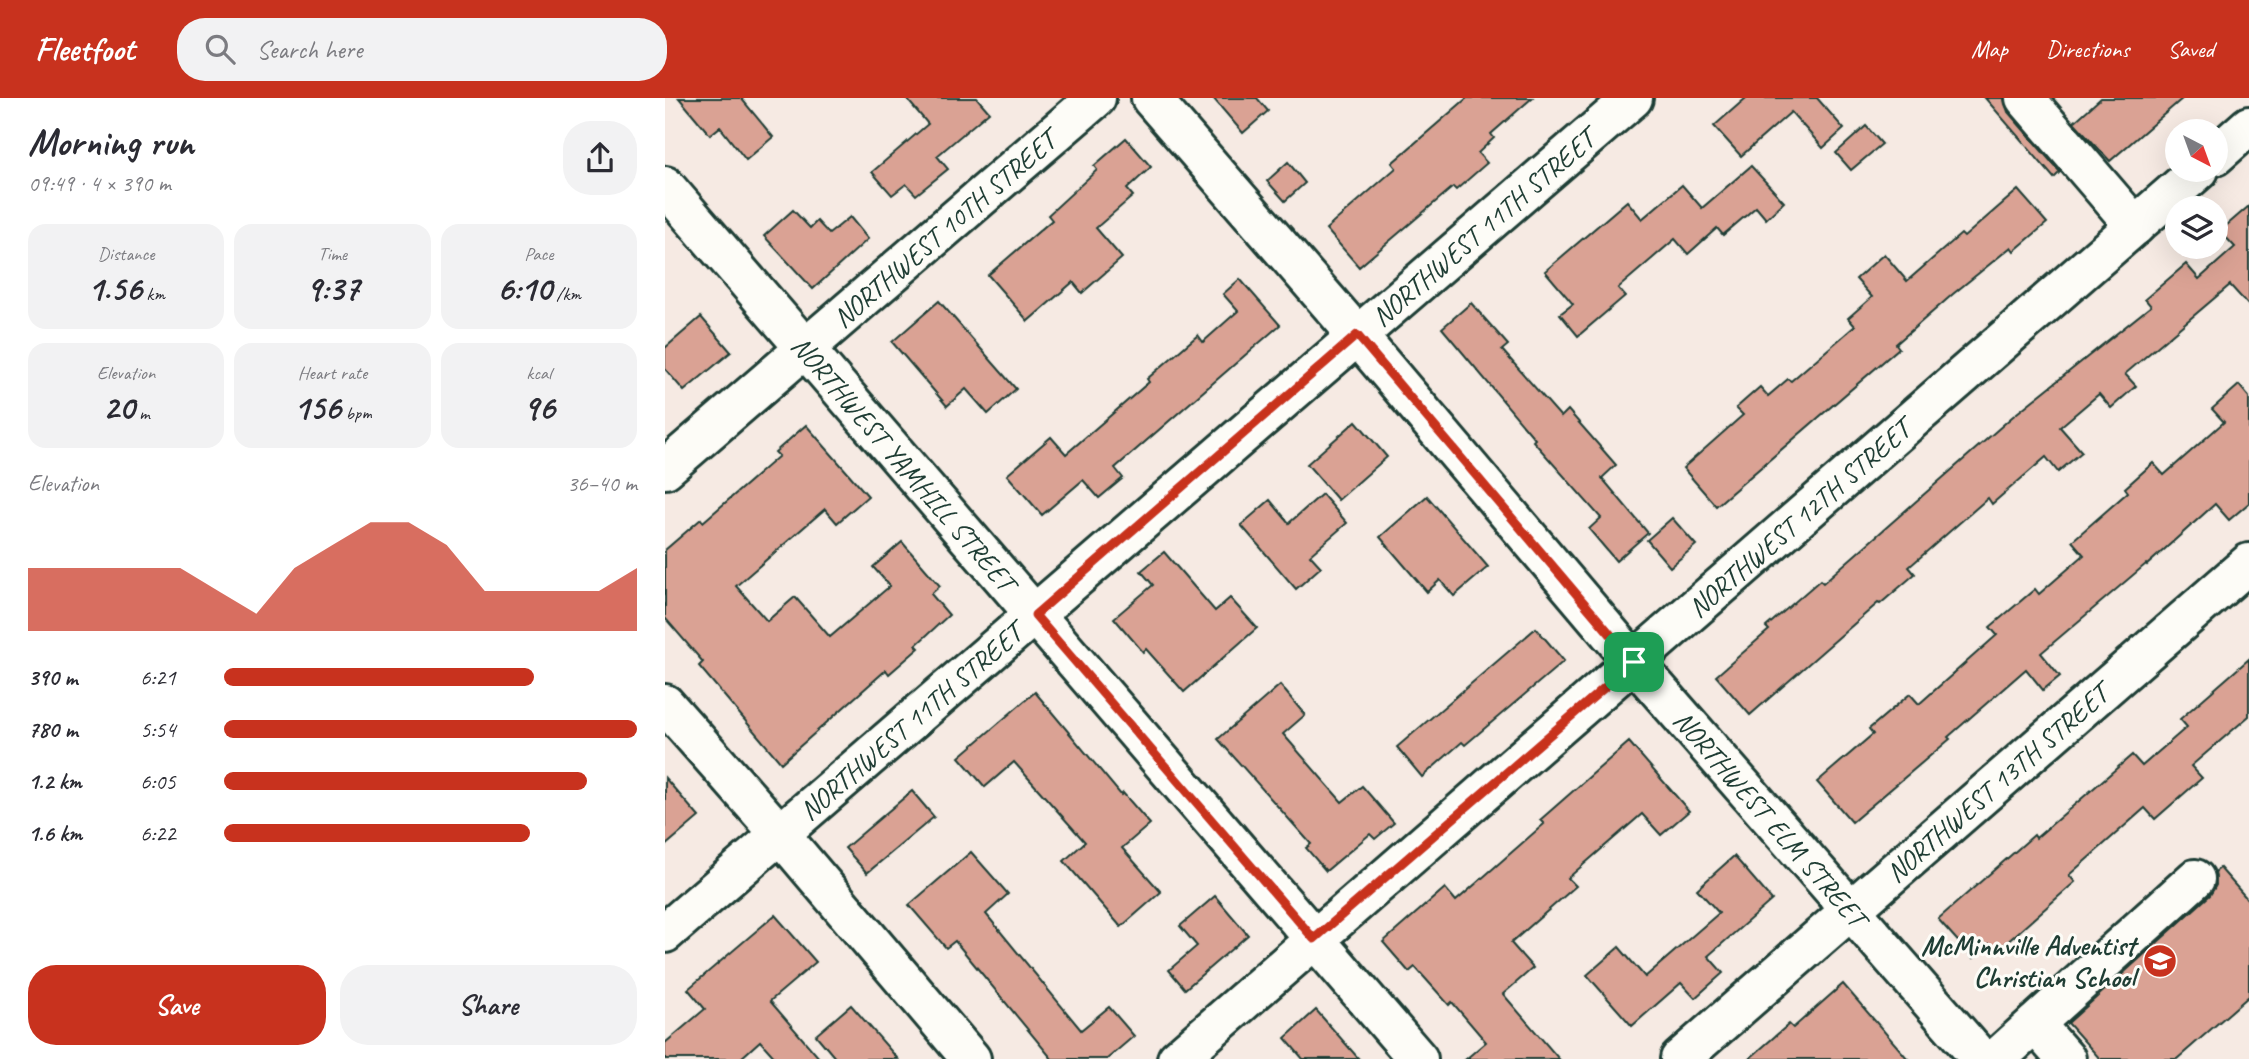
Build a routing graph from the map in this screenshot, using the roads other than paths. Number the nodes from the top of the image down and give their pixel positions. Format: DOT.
graph roads {
  1 [pos="1096,98"];
  2 [pos="1151,98"];
  3 [pos="1633,98"];
  4 [pos="2025,98"];
  5 [pos="2185,182"];
  6 [pos="665,186"];
  7 [pos="2134,226"];
  8 [pos="1357,335"];
  9 [pos="804,348"];
  10 [pos="665,469"];
  11 [pos="2249,563"];
  12 [pos="1035,615"];
  13 [pos="1634,662"];
  14 [pos="665,704"];
  15 [pos="780,834"];
  16 [pos="2195,879"];
  17 [pos="1851,910"];
  18 [pos="665,933"];
  19 [pos="1314,939"];
  20 [pos="2035,1024"];
  21 [pos="971,1059"];
  22 [pos="1177,1059"];
  23 [pos="1418,1059"];
  24 [pos="1680,1059"];
  25 [pos="1981,1059"];
  26 [pos="1996,1059"];
  27 [pos="2066,1059"];
  1 -- 9 [label="street, NORTHWEST 10TH STREET"];
  2 -- 8 [label="street, NORTHWEST ELM STREET"];
  3 -- 8 [label="street, NORTHWEST 11TH STREET"];
  4 -- 7 [label="street"];
  5 -- 7 [label="street, NORTHWEST 12TH STREET"];
  6 -- 9 [label="street, NORTHWEST YAMHILL STREET"];
  7 -- 13 [label="street, NORTHWEST 12TH STREET"];
  8 -- 12 [label="street, NORTHWEST 11TH STREET"];
  8 -- 13 [label="street, NORTHWEST ELM STREET"];
  9 -- 10 [label="street, NORTHWEST 10TH STREET"];
  9 -- 12 [label="street, NORTHWEST YAMHILL STREET"];
  11 -- 17 [label="street, NORTHWEST 13TH STREET"];
  12 -- 15 [label="street, NORTHWEST 11TH STREET"];
  12 -- 19 [label="street, NORTHWEST YAMHILL STREET"];
  13 -- 17 [label="street, NORTHWEST ELM STREET"];
  13 -- 19 [label="street, NORTHWEST 12TH STREET"];
  14 -- 15 [label="street"];
  15 -- 18 [label="street, NORTHWEST 11TH STREET"];
  15 -- 21 [label="street"];
  16 -- 20 [label="street"];
  17 -- 24 [label="street, NORTHWEST 13TH STREET"];
  17 -- 25 [label="street, NORTHWEST ELM STREET"];
  19 -- 22 [label="street, NORTHWEST 12TH STREET"];
  19 -- 23 [label="street, NORTHWEST YAMHILL STREET"];
  20 -- 26 [label="street"];
  20 -- 27 [label="street"];
}
